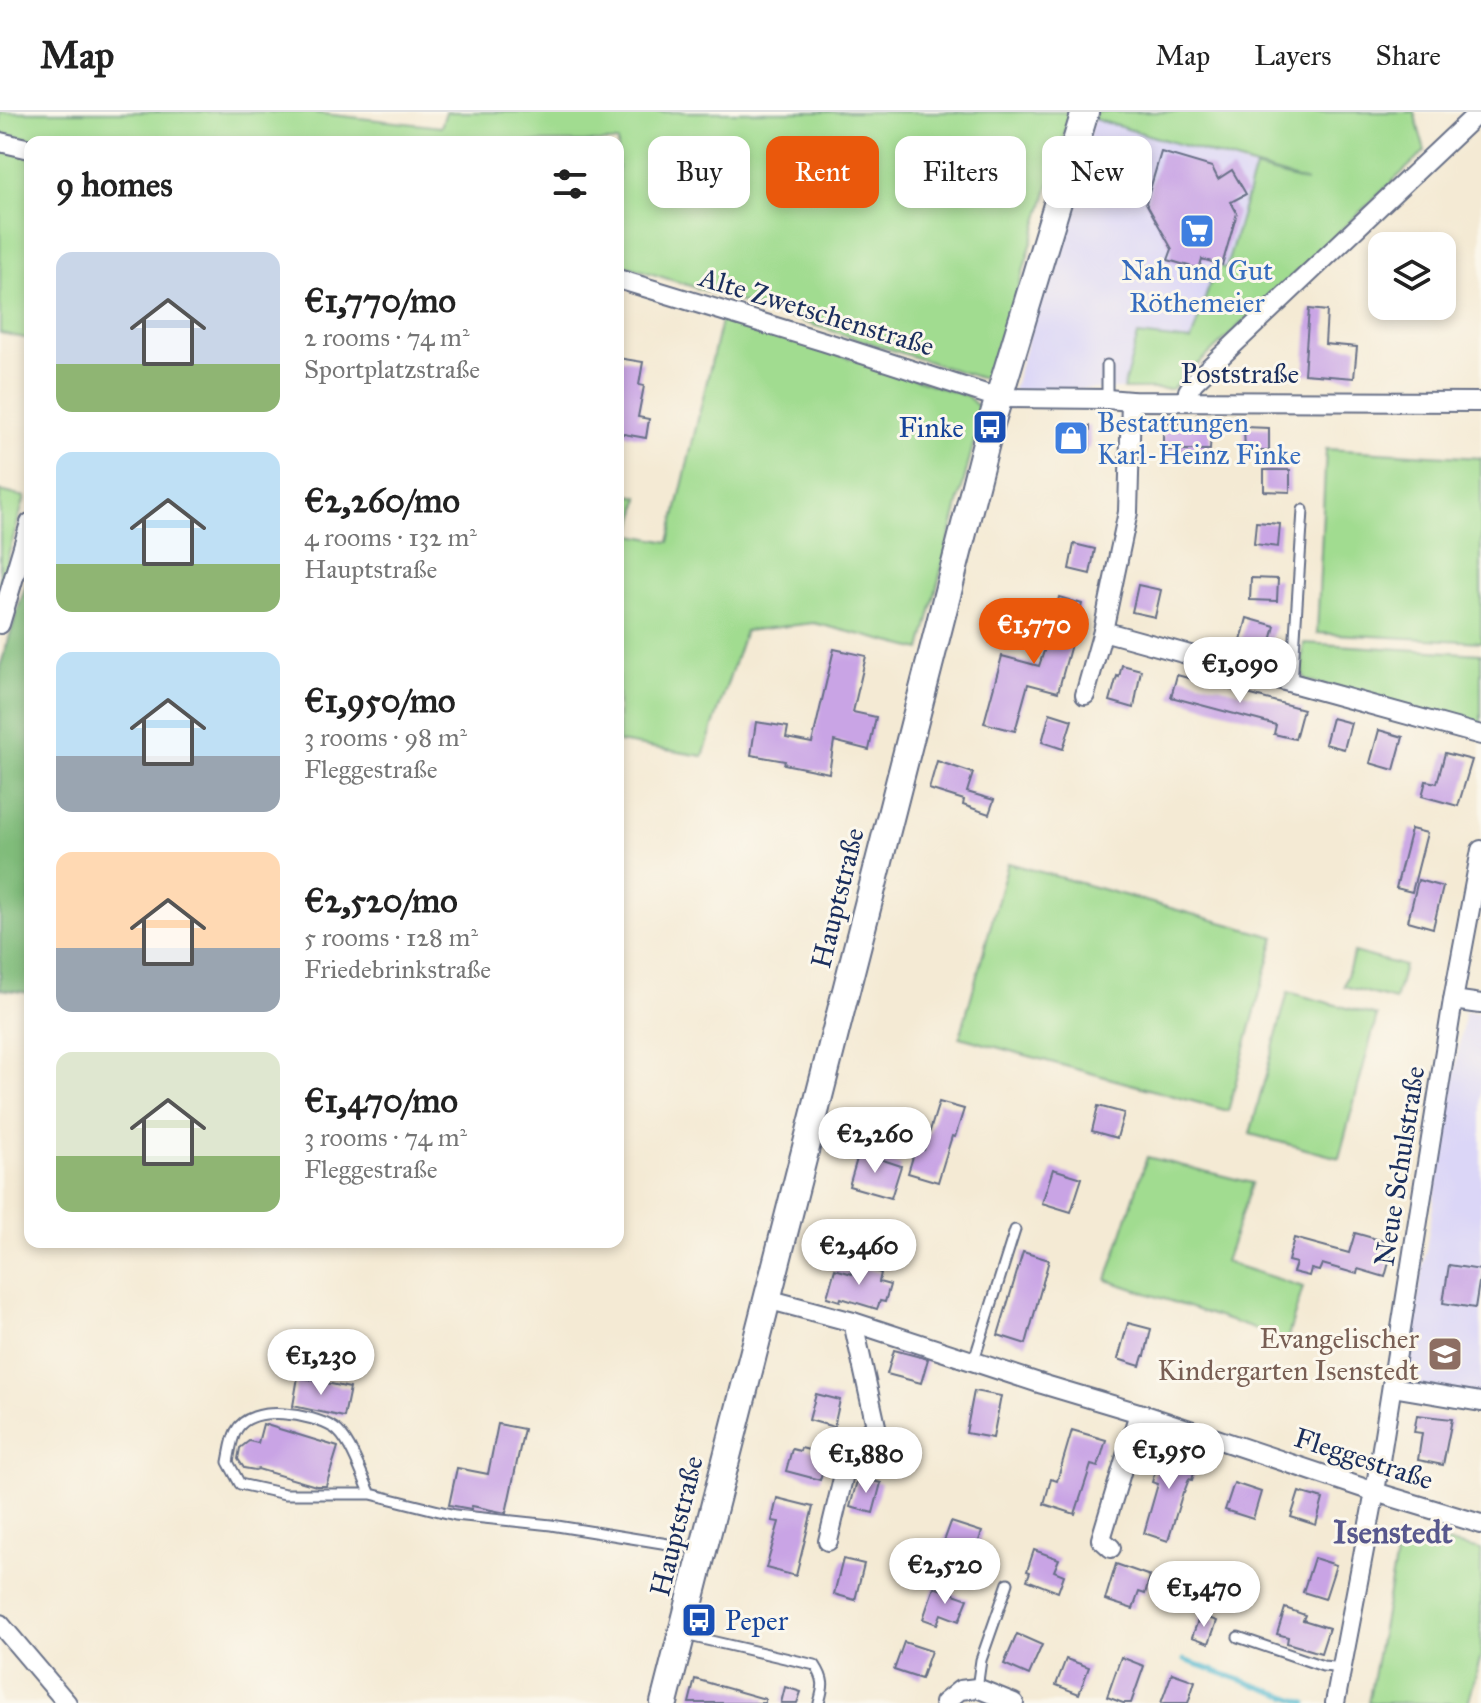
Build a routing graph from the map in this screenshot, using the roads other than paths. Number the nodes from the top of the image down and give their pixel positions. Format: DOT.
graph roads {
  1 [pos="1085,112"];
  2 [pos="1479,112"];
  3 [pos="0,142"];
  4 [pos="24,148"];
  5 [pos="624,281"];
  6 [pos="1107,365"];
  7 [pos="998,398"];
  8 [pos="1107,399"];
  9 [pos="1131,401"];
  10 [pos="1187,401"];
  11 [pos="1481,402"];
  12 [pos="1303,510"];
  13 [pos="24,543"];
  14 [pos="0,624"];
  15 [pos="1103,631"];
  16 [pos="1292,684"];
  17 [pos="1085,695"];
  18 [pos="1481,735"];
  19 [pos="1481,850"];
  20 [pos="1453,1000"];
  21 [pos="1481,1004"];
  22 [pos="1015,1230"];
  23 [pos="767,1299"];
  24 [pos="853,1322"];
  25 [pos="974,1360"];
  26 [pos="1392,1387"];
  27 [pos="1481,1402"];
  28 [pos="1139,1413"];
  29 [pos="1375,1492"];
  30 [pos="371,1494"];
  31 [pos="1481,1524"];
  32 [pos="828,1541"];
  33 [pos="1111,1548"];
  34 [pos="702,1550"];
  35 [pos="1008,1583"];
  36 [pos="0,1624"];
  37 [pos="682,1635"];
  38 [pos="1238,1637"];
  39 [pos="1343,1668"];
  40 [pos="977,1688"];
  41 [pos="67,1703"];
  42 [pos="664,1703"];
  43 [pos="819,1703"];
  44 [pos="944,1703"];
  45 [pos="1014,1703"];
  46 [pos="1335,1703"];
  1 -- 7 [label="main road, Hauptstraße"];
  2 -- 10 [label="street"];
  3 -- 4 [label="street"];
  5 -- 7 [label="street, Alte Zwetschenstraße"];
  6 -- 8 [label="lane"];
  7 -- 8 [label="street, Poststraße"];
  7 -- 23 [label="main road, Hauptstraße"];
  8 -- 9 [label="street, Poststraße"];
  9 -- 10 [label="street, Poststraße"];
  9 -- 15 [label="street"];
  10 -- 11 [label="street, Poststraße"];
  12 -- 16 [label="lane"];
  13 -- 14 [label="street"];
  15 -- 16 [label="street"];
  15 -- 17 [label="street"];
  16 -- 18 [label="street"];
  19 -- 20 [label="street, Neue Schulstraße"];
  20 -- 21 [label="street"];
  20 -- 26 [label="street, Neue Schulstraße"];
  22 -- 25 [label="lane"];
  23 -- 24 [label="street, Fleggestraße"];
  23 -- 34 [label="main road, Hauptstraße"];
  24 -- 25 [label="street, Fleggestraße"];
  24 -- 32 [label="street"];
  25 -- 28 [label="street, Fleggestraße"];
  26 -- 27 [label="street"];
  26 -- 29 [label="street, Neue Schulstraße"];
  28 -- 29 [label="street, Fleggestraße"];
  28 -- 33 [label="street"];
  29 -- 31 [label="street, Fleggestraße"];
  29 -- 39 [label="street, Neue Schulstraße"];
  30 -- 30 [label="lane"];
  30 -- 34 [label="lane"];
  34 -- 37 [label="main road, Hauptstraße"];
  35 -- 40 [label="lane"];
  36 -- 41 [label="street"];
  37 -- 42 [label="main road, Hauptstraße"];
  37 -- 43 [label="lane"];
  38 -- 39 [label="lane"];
  39 -- 46 [label="street, Neue Schulstraße"];
  40 -- 44 [label="street"];
  40 -- 45 [label="street"];
}
